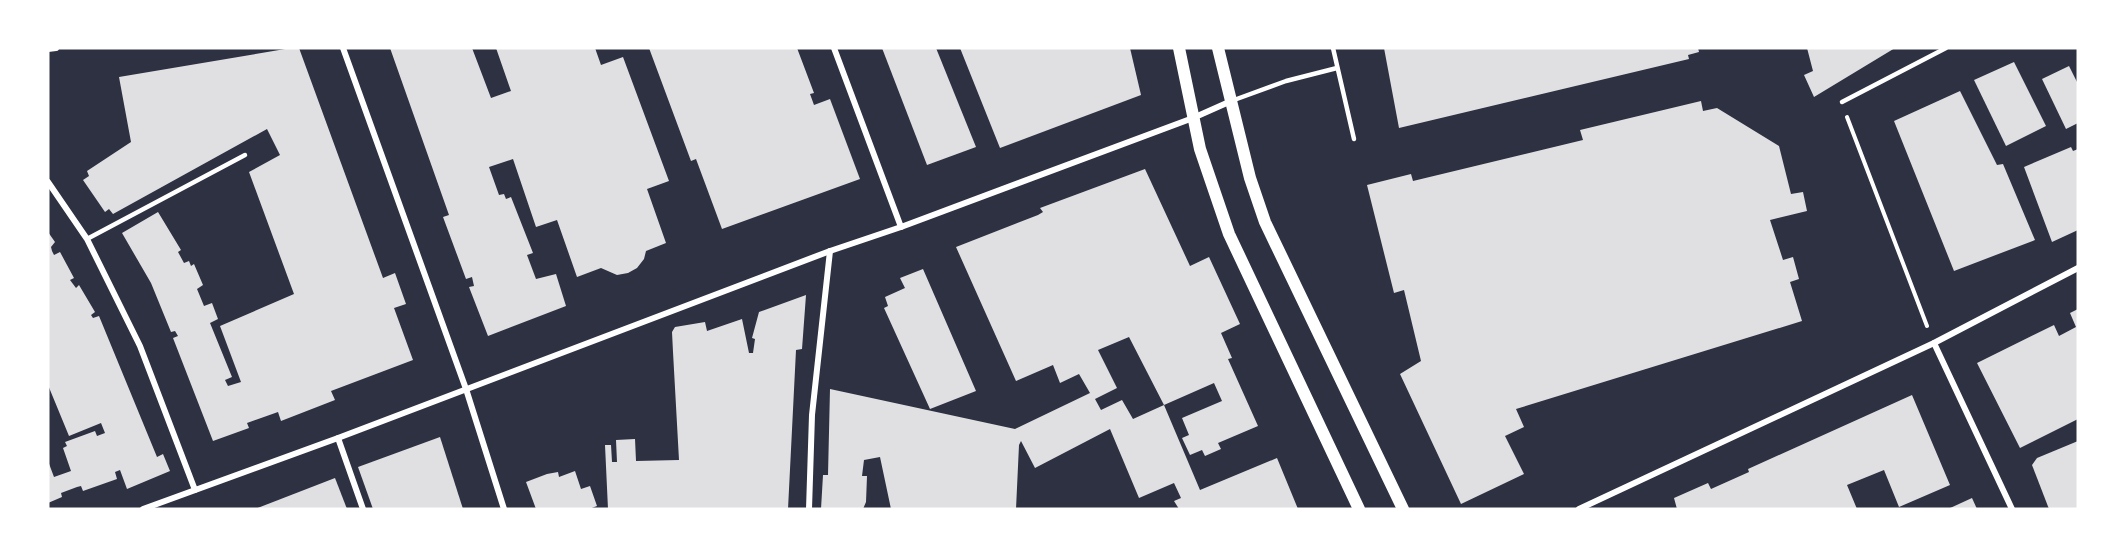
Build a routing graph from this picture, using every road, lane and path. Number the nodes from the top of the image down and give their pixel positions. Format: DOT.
graph roads {
  1 [pos="56,48"];
  2 [pos="343,48"];
  3 [pos="834,48"];
  4 [pos="1179,48"];
  5 [pos="1218,48"];
  6 [pos="1333,48"];
  7 [pos="1946,48"];
  8 [pos="48,50"];
  9 [pos="1337,68"];
  10 [pos="1229,102"];
  11 [pos="1842,102"];
  12 [pos="1193,118"];
  13 [pos="1354,139"];
  14 [pos="245,154"];
  15 [pos="48,182"];
  16 [pos="902,227"];
  17 [pos="87,239"];
  18 [pos="830,251"];
  19 [pos="2078,268"];
  20 [pos="1934,343"];
  21 [pos="466,389"];
  22 [pos="338,438"];
  23 [pos="195,490"];
  24 [pos="143,509"];
  25 [pos="363,509"];
  26 [pos="504,509"];
  27 [pos="809,509"];
  28 [pos="1359,509"];
  29 [pos="1403,509"];
  30 [pos="1579,509"];
  31 [pos="2012,509"];
  1 -- 8 [label="street"];
  2 -- 21 [label="street"];
  3 -- 16 [label="street"];
  4 -- 12 [label="main road"];
  5 -- 10 [label="main road"];
  6 -- 9 [label="lane"];
  7 -- 11 [label="lane"];
  9 -- 10 [label="lane"];
  9 -- 13 [label="lane"];
  10 -- 12 [label="street"];
  10 -- 29 [label="main road"];
  11 -- 20 [label="path"];
  12 -- 16 [label="street"];
  12 -- 28 [label="main road"];
  14 -- 17 [label="lane"];
  15 -- 17 [label="street"];
  16 -- 18 [label="street"];
  17 -- 23 [label="street"];
  18 -- 21 [label="street"];
  18 -- 27 [label="street"];
  19 -- 20 [label="street"];
  20 -- 30 [label="street"];
  20 -- 31 [label="street"];
  21 -- 22 [label="street"];
  21 -- 26 [label="street"];
  22 -- 23 [label="street"];
  22 -- 25 [label="street"];
  23 -- 24 [label="street"];
}
